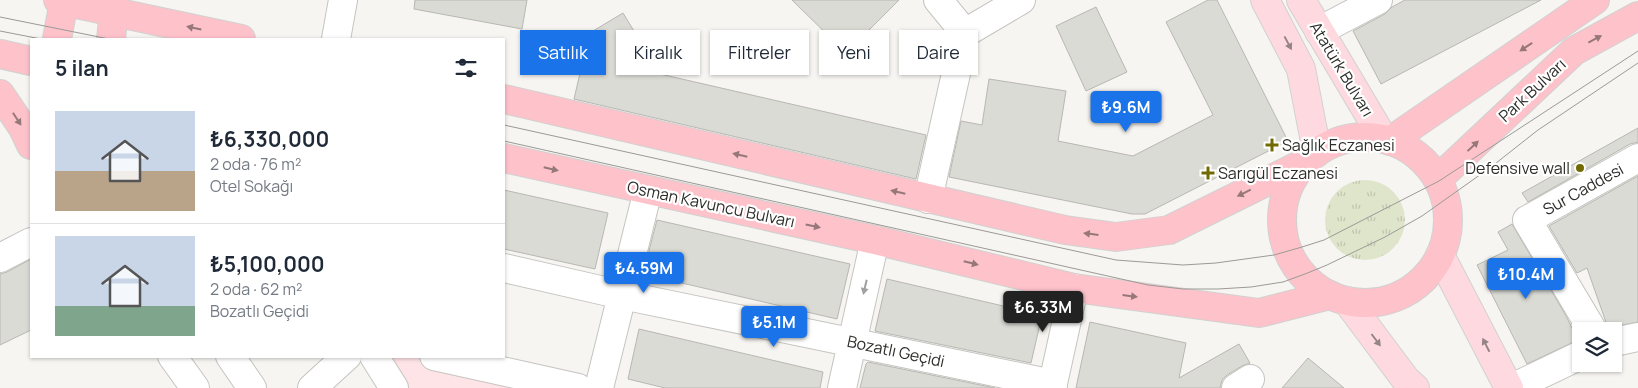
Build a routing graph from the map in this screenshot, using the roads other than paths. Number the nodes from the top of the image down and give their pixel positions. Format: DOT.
graph roads {
  1 [pos="343,0"];
  2 [pos="938,0"];
  3 [pos="1021,0"];
  4 [pos="1265,0"];
  5 [pos="1301,0"];
  6 [pos="1378,0"];
  7 [pos="1595,0"];
  8 [pos="61,1"];
  9 [pos="114,11"];
  10 [pos="1638,16"];
  11 [pos="963,30"];
  12 [pos="971,30"];
  13 [pos="1319,32"];
  14 [pos="57,38"];
  15 [pos="111,38"];
  16 [pos="236,38"];
  17 [pos="336,38"];
  18 [pos="0,54"];
  19 [pos="30,61"];
  20 [pos="956,75"];
  21 [pos="0,94"];
  22 [pos="505,99"];
  23 [pos="1387,140"];
  24 [pos="30,143"];
  25 [pos="505,158"];
  26 [pos="1310,158"];
  27 [pos="1638,158"];
  28 [pos="1438,179"];
  29 [pos="648,190"];
  30 [pos="928,199"];
  31 [pos="875,240"];
  32 [pos="30,243"];
  33 [pos="1440,255"];
  34 [pos="0,258"];
  35 [pos="505,268"];
  36 [pos="1074,288"];
  37 [pos="622,295"];
  38 [pos="1338,298"];
  39 [pos="1588,322"];
  40 [pos="1638,336"];
  41 [pos="1622,340"];
  42 [pos="852,342"];
  43 [pos="173,358"];
  44 [pos="231,358"];
  45 [pos="345,358"];
  46 [pos="375,358"];
  47 [pos="443,358"];
  48 [pos="1572,359"];
  49 [pos="1052,386"];
  50 [pos="195,388"];
  51 [pos="252,388"];
  52 [pos="312,388"];
  53 [pos="394,388"];
  54 [pos="578,388"];
  55 [pos="599,388"];
  56 [pos="842,388"];
  57 [pos="1415,388"];
  58 [pos="1510,388"];
  1 -- 17 [label="street"];
  2 -- 11 [label="street"];
  3 -- 12 [label="street"];
  4 -- 26 [label="main road, Atatürk Bulvarı, one-way"];
  5 -- 13 [label="main road, Atatürk Bulvarı"];
  6 -- 13 [label="street"];
  7 -- 23 [label="highway, Park Bulvarı, one-way"];
  8 -- 9 [label="highway"];
  8 -- 14 [label="highway"];
  9 -- 15 [label="highway"];
  16 -- 9 [label="highway, one-way"];
  28 -- 10 [label="highway, Park Bulvarı, one-way"];
  13 -- 23 [label="main road, Atatürk Bulvarı"];
  18 -- 19 [label="highway"];
  20 -- 30 [label="street"];
  21 -- 24 [label="highway, one-way"];
  30 -- 22 [label="highway, one-way"];
  23 -- 26 [label="highway"];
  23 -- 28 [label="highway"];
  25 -- 29 [label="highway, Osman Kavuncu Bulvarı, one-way"];
  26 -- 30 [label="highway, one-way"];
  26 -- 38 [label="highway"];
  27 -- 39 [label="street, Sur Caddesi"];
  28 -- 33 [label="highway"];
  29 -- 31 [label="highway, Osman Kavuncu Bulvarı, one-way"];
  29 -- 37 [label="street"];
  31 -- 36 [label="highway, Osman Kavuncu Bulvarı, one-way"];
  31 -- 42 [label="street, one-way"];
  32 -- 34 [label="street"];
  33 -- 38 [label="highway"];
  58 -- 33 [label="main road, one-way"];
  35 -- 37 [label="street, Bozatlı Geçidi"];
  36 -- 38 [label="highway, Osman Kavuncu Bulvarı, one-way"];
  36 -- 49 [label="street"];
  37 -- 42 [label="street, Bozatlı Geçidi"];
  37 -- 55 [label="street"];
  38 -- 57 [label="main road, one-way"];
  40 -- 41 [label="street"];
  42 -- 49 [label="street, Bozatlı Geçidi"];
  42 -- 56 [label="street"];
  43 -- 50 [label="street"];
  44 -- 51 [label="street"];
  45 -- 52 [label="street"];
  46 -- 53 [label="street"];
  47 -- 54 [label="street"];
  48 -- 58 [label="street"];
}
